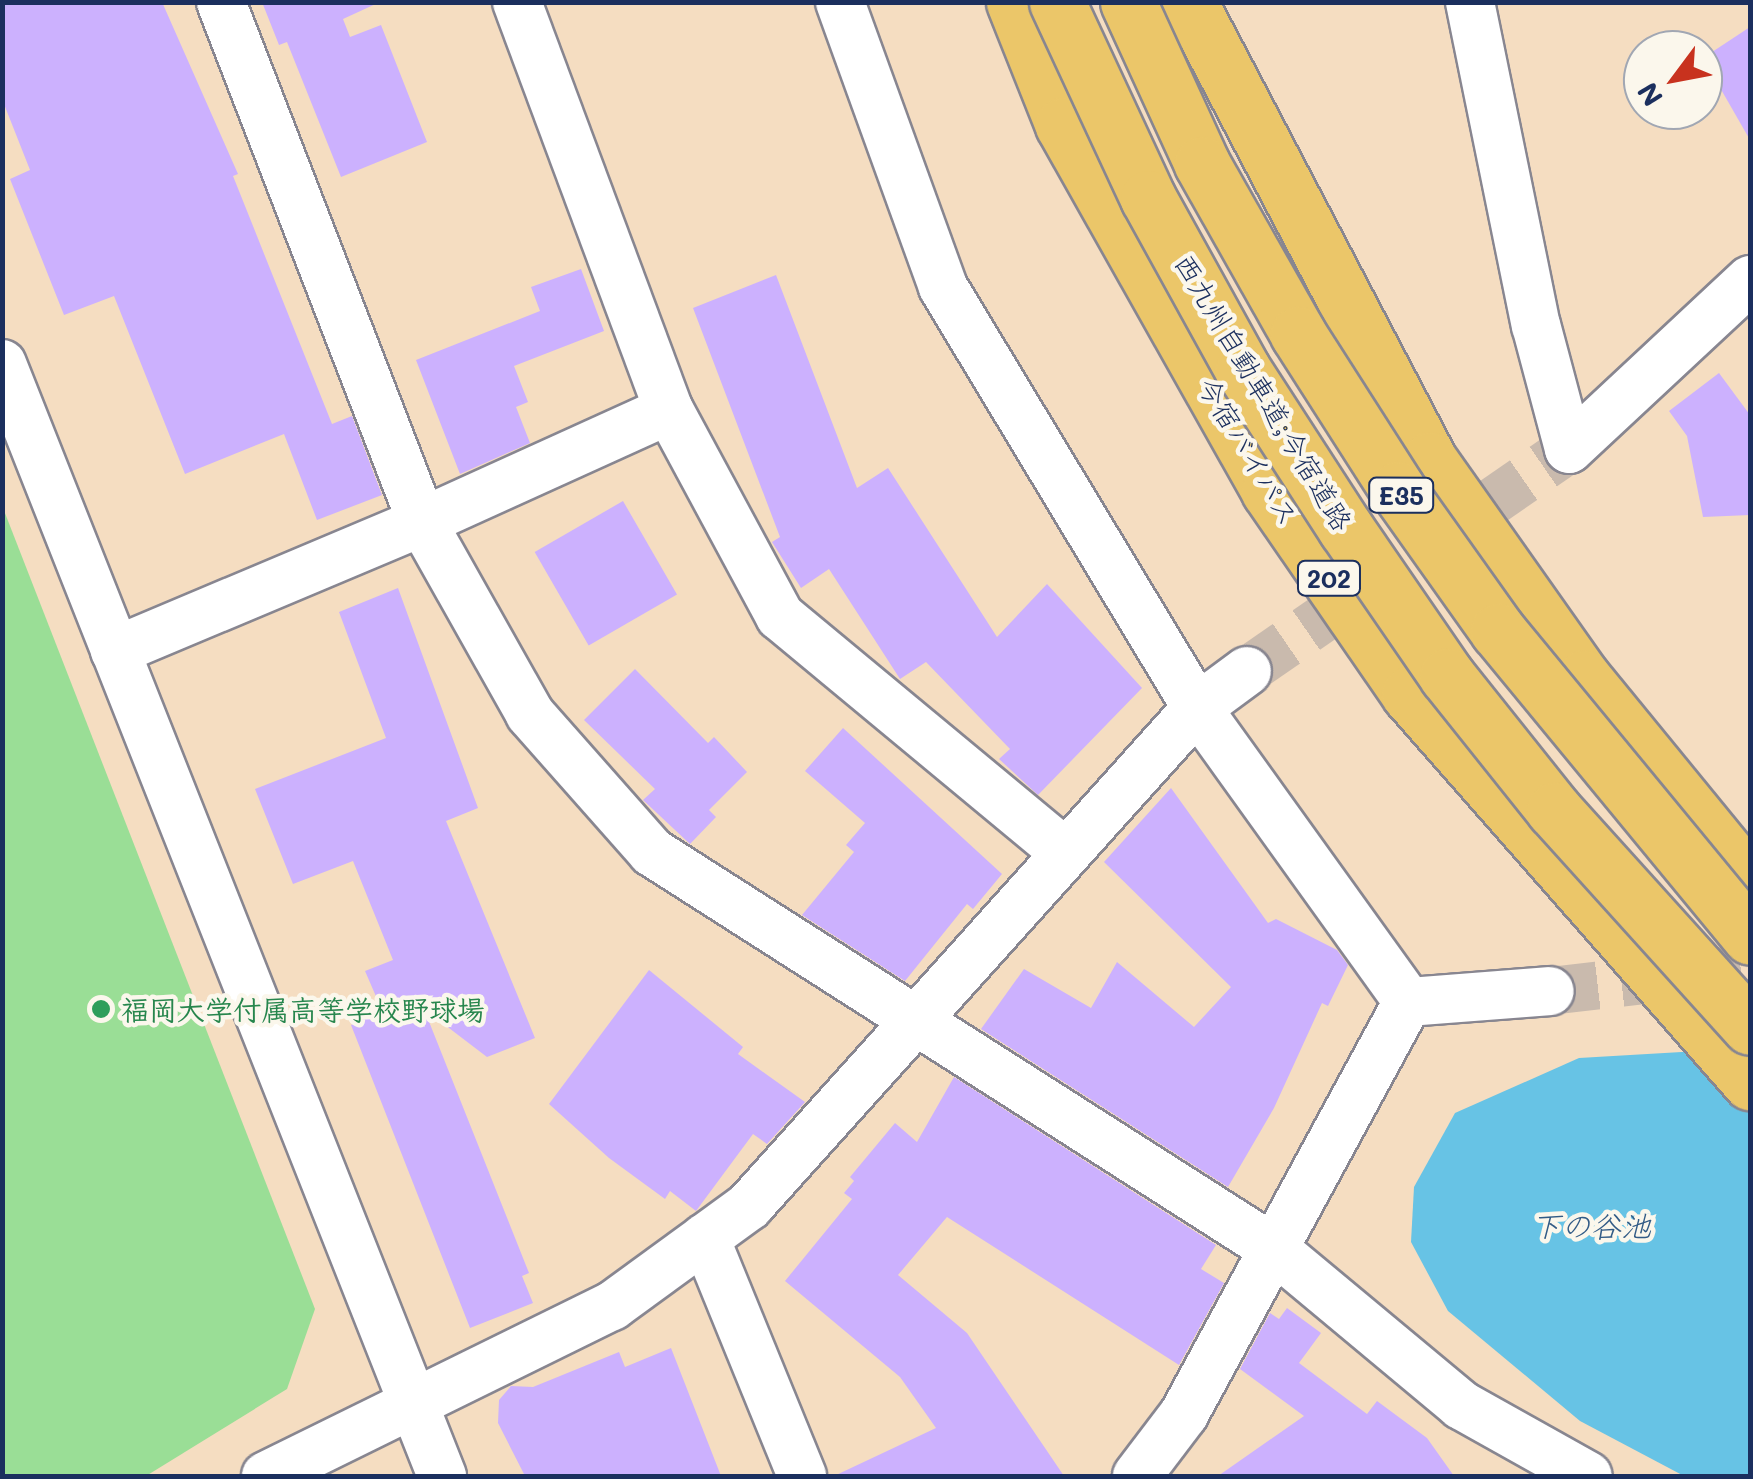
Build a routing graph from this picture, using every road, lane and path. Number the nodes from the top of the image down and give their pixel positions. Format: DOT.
graph roads {
  1 [pos="221,2"];
  2 [pos="517,2"];
  3 [pos="840,2"];
  4 [pos="1014,2"];
  5 [pos="1057,2"];
  6 [pos="1128,2"];
  7 [pos="1189,2"];
  8 [pos="1470,2"];
  9 [pos="1750,280"];
  10 [pos="2,364"];
  11 [pos="669,410"];
  12 [pos="422,522"];
  13 [pos="115,651"];
  14 [pos="1248,671"];
  15 [pos="1197,708"];
  16 [pos="1064,853"];
  17 [pos="1750,882"];
  18 [pos="1750,937"];
  19 [pos="1550,991"];
  20 [pos="1408,1002"];
  21 [pos="918,1022"];
  22 [pos="1750,1027"];
  23 [pos="1750,1082"];
  24 [pos="704,1238"];
  25 [pos="1274,1248"];
  26 [pos="413,1407"];
  27 [pos="266,1476"];
  28 [pos="442,1476"];
  29 [pos="802,1476"];
  30 [pos="1137,1476"];
  31 [pos="1588,1476"];
  1 -- 12 [label="street"];
  2 -- 11 [label="street"];
  3 -- 15 [label="street"];
  4 -- 23 [label="highway, 今宿バイパス / 202"];
  5 -- 22 [label="highway, 西九州自動車道;今宿道路 / E35, bridge"];
  6 -- 18 [label="highway, E35, bridge"];
  7 -- 17 [label="highway"];
  8 -- 9 [label="street"];
  10 -- 13 [label="street"];
  11 -- 12 [label="street"];
  11 -- 16 [label="street"];
  12 -- 13 [label="street"];
  12 -- 21 [label="street"];
  13 -- 26 [label="street"];
  14 -- 15 [label="street"];
  15 -- 16 [label="street"];
  15 -- 20 [label="street"];
  16 -- 21 [label="street"];
  19 -- 20 [label="street"];
  20 -- 25 [label="street"];
  21 -- 24 [label="street"];
  21 -- 25 [label="street"];
  24 -- 26 [label="street"];
  24 -- 29 [label="street"];
  25 -- 30 [label="street"];
  25 -- 31 [label="street"];
  26 -- 27 [label="street"];
  26 -- 28 [label="street"];
}
